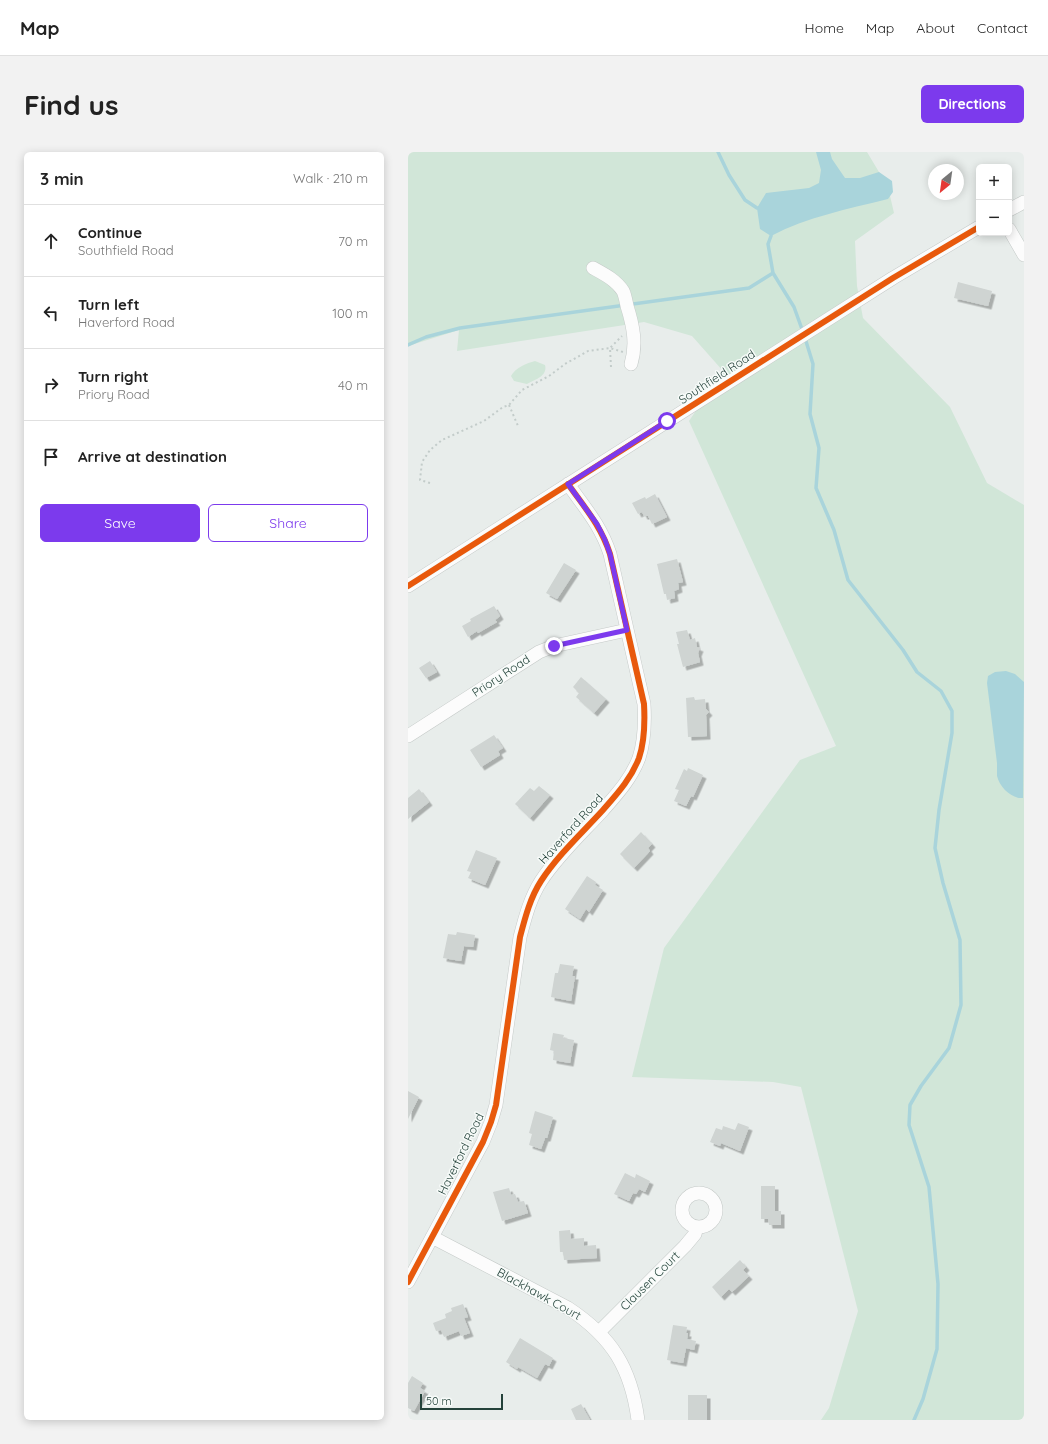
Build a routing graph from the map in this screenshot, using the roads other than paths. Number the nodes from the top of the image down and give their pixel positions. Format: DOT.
graph roads {
  1 [pos="1024,202"];
  2 [pos="1012,208"];
  3 [pos="976,229"];
  4 [pos="1012,233"];
  5 [pos="1024,255"];
  6 [pos="593,268"];
  7 [pos="632,359"];
  8 [pos="568,484"];
  9 [pos="408,586"];
  10 [pos="627,630"];
  11 [pos="408,736"];
  12 [pos="697,1227"];
  13 [pos="432,1237"];
  14 [pos="408,1282"];
  15 [pos="599,1332"];
  16 [pos="638,1420"];
  1 -- 2 [label="street"];
  3 -- 8 [label="street, Southfield Road"];
  4 -- 5 [label="street"];
  6 -- 7 [label="street"];
  8 -- 9 [label="street, Southfield Road"];
  8 -- 10 [label="street, Haverford Road"];
  10 -- 11 [label="street, Priory Road"];
  10 -- 13 [label="street, Haverford Road"];
  12 -- 15 [label="street, Clausen Court"];
  13 -- 14 [label="street, Haverford Road"];
  13 -- 15 [label="street, Blackhawk Court"];
  15 -- 16 [label="street, Blackhawk Court"];
}
